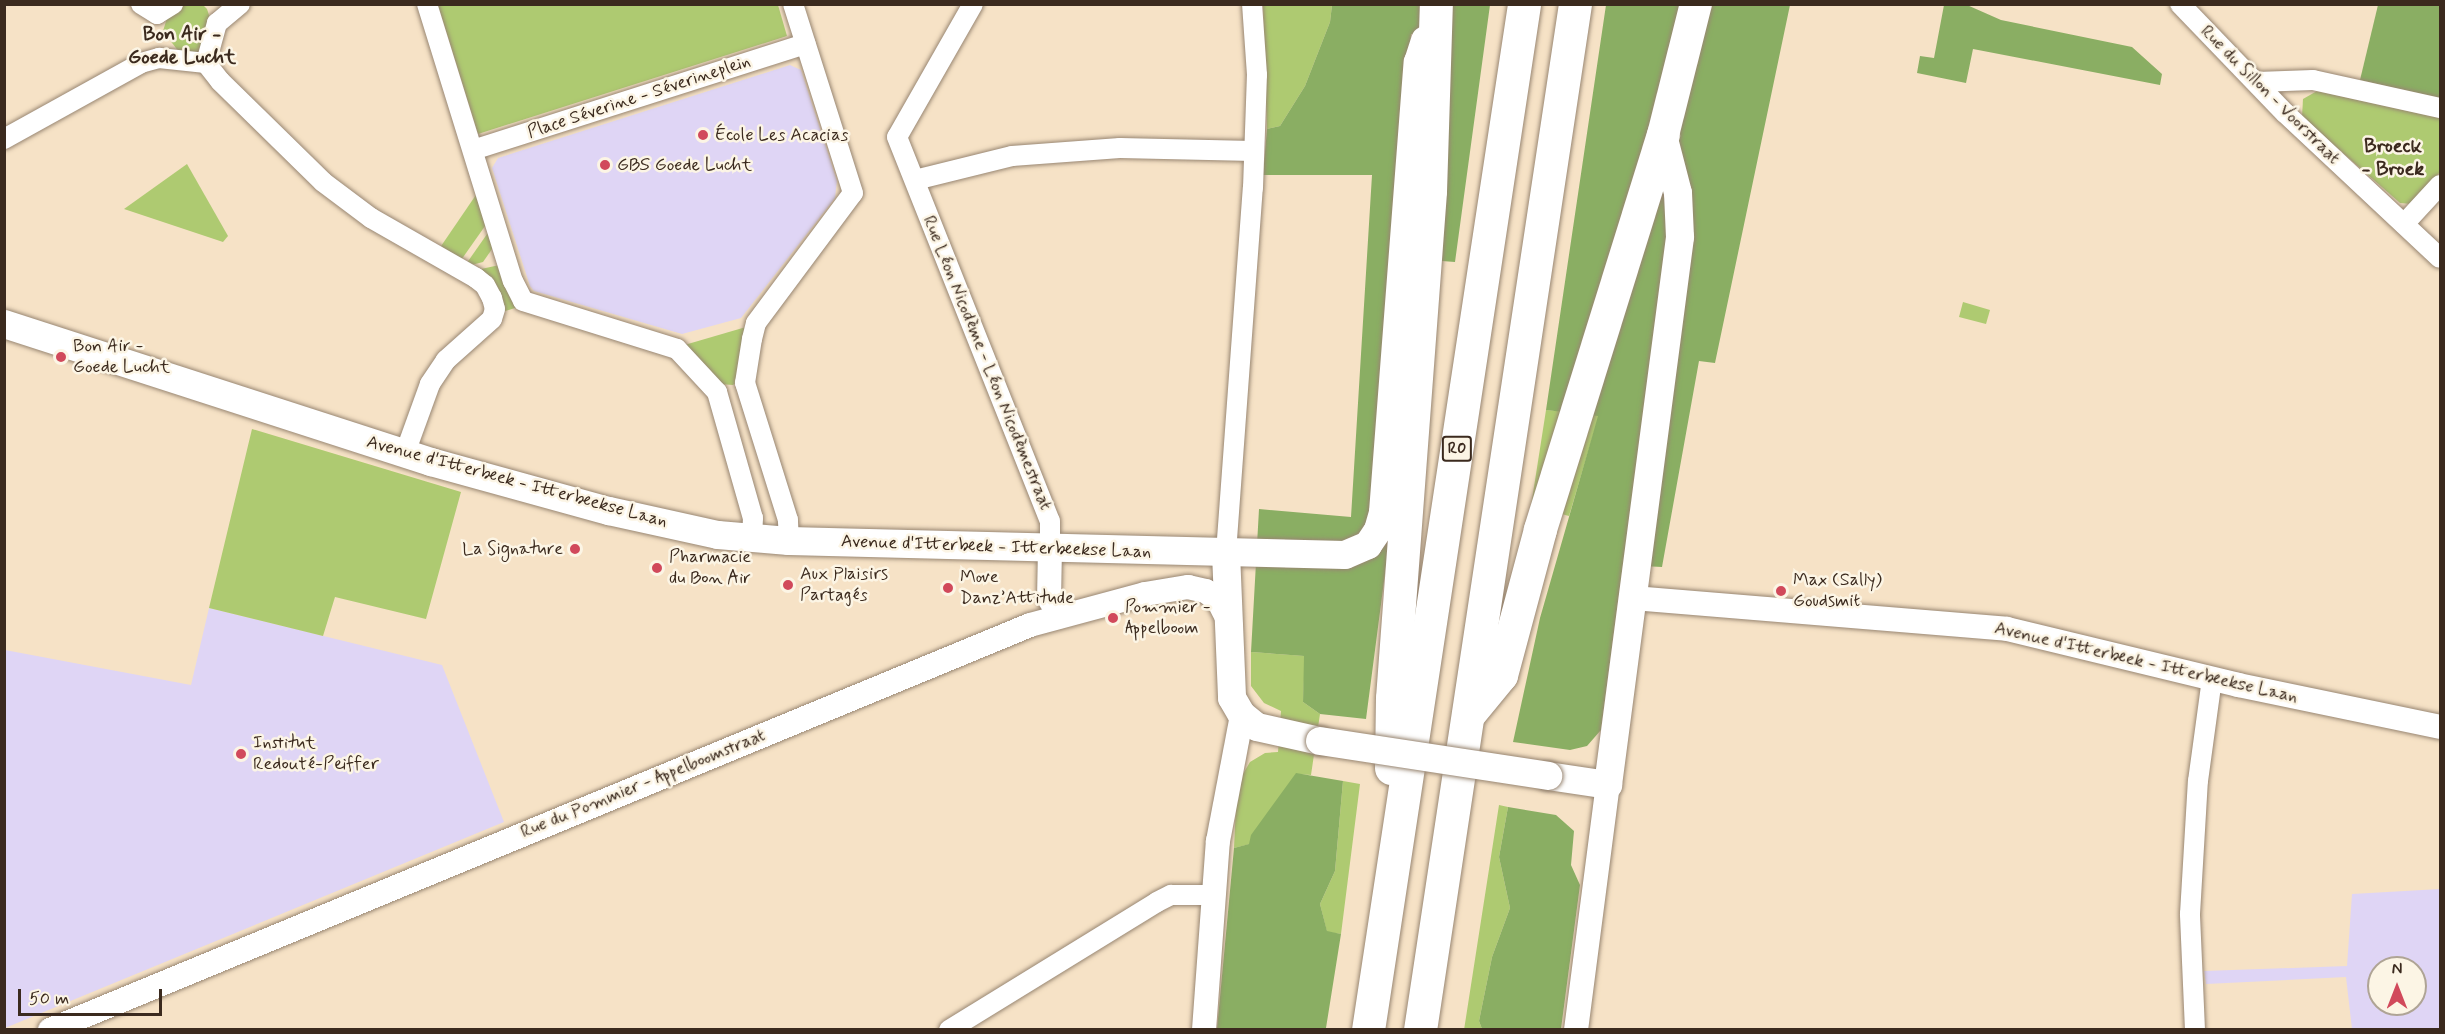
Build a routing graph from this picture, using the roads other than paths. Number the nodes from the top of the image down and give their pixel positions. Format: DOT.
graph roads {
  1 [pos="173,4"];
  2 [pos="427,4"];
  3 [pos="793,4"];
  4 [pos="973,4"];
  5 [pos="1252,4"];
  6 [pos="1436,4"];
  7 [pos="1524,4"];
  8 [pos="1575,4"];
  9 [pos="1696,4"];
  10 [pos="2180,4"];
  11 [pos="142,6"];
  12 [pos="233,9"];
  13 [pos="805,44"];
  14 [pos="209,67"];
  15 [pos="2257,82"];
  16 [pos="2440,108"];
  17 [pos="1663,135"];
  18 [pos="4,139"];
  19 [pos="473,150"];
  20 [pos="1253,151"];
  21 [pos="915,180"];
  22 [pos="2440,186"];
  23 [pos="2404,224"];
  24 [pos="2440,258"];
  25 [pos="4,324"];
  26 [pos="405,453"];
  27 [pos="752,538"];
  28 [pos="789,541"];
  29 [pos="1050,548"];
  30 [pos="1226,553"];
  31 [pos="1633,598"];
  32 [pos="1060,616"];
  33 [pos="1230,624"];
  34 [pos="2212,678"];
  35 [pos="1242,715"];
  36 [pos="1467,717"];
  37 [pos="2440,727"];
  38 [pos="1608,785"];
  39 [pos="1389,893"];
  40 [pos="1214,894"];
  41 [pos="50,1029"];
  42 [pos="949,1029"];
  43 [pos="1204,1029"];
  44 [pos="1368,1029"];
  45 [pos="1420,1029"];
  46 [pos="1576,1029"];
  47 [pos="2195,1029"];
  1 -- 11 [label="street"];
  2 -- 19 [label="street"];
  3 -- 13 [label="street"];
  4 -- 21 [label="street, Rue Léon Nicodème - Léon Nicodèmestraat"];
  5 -- 20 [label="street"];
  6 -- 30 [label="main road, Avenue d'Itterbeek - Itterbeekse Laan"];
  6 -- 39 [label="highway"];
  7 -- 39 [label="highway, R0"];
  8 -- 36 [label="highway"];
  9 -- 17 [label="main road"];
  10 -- 15 [label="street, Rue du Sillon - Voorstraat"];
  12 -- 14 [label="street"];
  13 -- 19 [label="street, Place Séverine - Séverineplein"];
  13 -- 28 [label="street"];
  14 -- 18 [label="street"];
  14 -- 26 [label="street"];
  15 -- 16 [label="street"];
  15 -- 23 [label="street, Rue du Sillon - Voorstraat"];
  17 -- 31 [label="main road"];
  17 -- 36 [label="highway"];
  19 -- 27 [label="street"];
  20 -- 21 [label="street"];
  20 -- 30 [label="street"];
  21 -- 29 [label="street, Rue Léon Nicodème - Léon Nicodèmestraat"];
  22 -- 23 [label="street"];
  23 -- 24 [label="street, Rue du Sillon - Voorstraat"];
  25 -- 26 [label="main road, Avenue d'Itterbeek - Itterbeekse Laan"];
  26 -- 27 [label="main road, Avenue d'Itterbeek - Itterbeekse Laan"];
  27 -- 28 [label="main road, Avenue d'Itterbeek - Itterbeekse Laan"];
  28 -- 29 [label="main road, Avenue d'Itterbeek - Itterbeekse Laan"];
  29 -- 30 [label="main road, Avenue d'Itterbeek - Itterbeekse Laan"];
  29 -- 32 [label="street, Rue Léon Nicodème - Léon Nicodèmestraat"];
  30 -- 33 [label="main road"];
  31 -- 34 [label="street, Avenue d'Itterbeek - Itterbeekse Laan"];
  31 -- 38 [label="main road"];
  32 -- 33 [label="street, Rue du Pommier - Appelboomstraat"];
  32 -- 41 [label="street, Rue du Pommier - Appelboomstraat"];
  33 -- 35 [label="main road"];
  34 -- 37 [label="street, Avenue d'Itterbeek - Itterbeekse Laan"];
  34 -- 47 [label="street"];
  35 -- 38 [label="main road, bridge"];
  35 -- 40 [label="street"];
  36 -- 45 [label="highway"];
  38 -- 46 [label="street"];
  39 -- 44 [label="highway, R0"];
  40 -- 42 [label="street"];
  40 -- 43 [label="street"];
}
